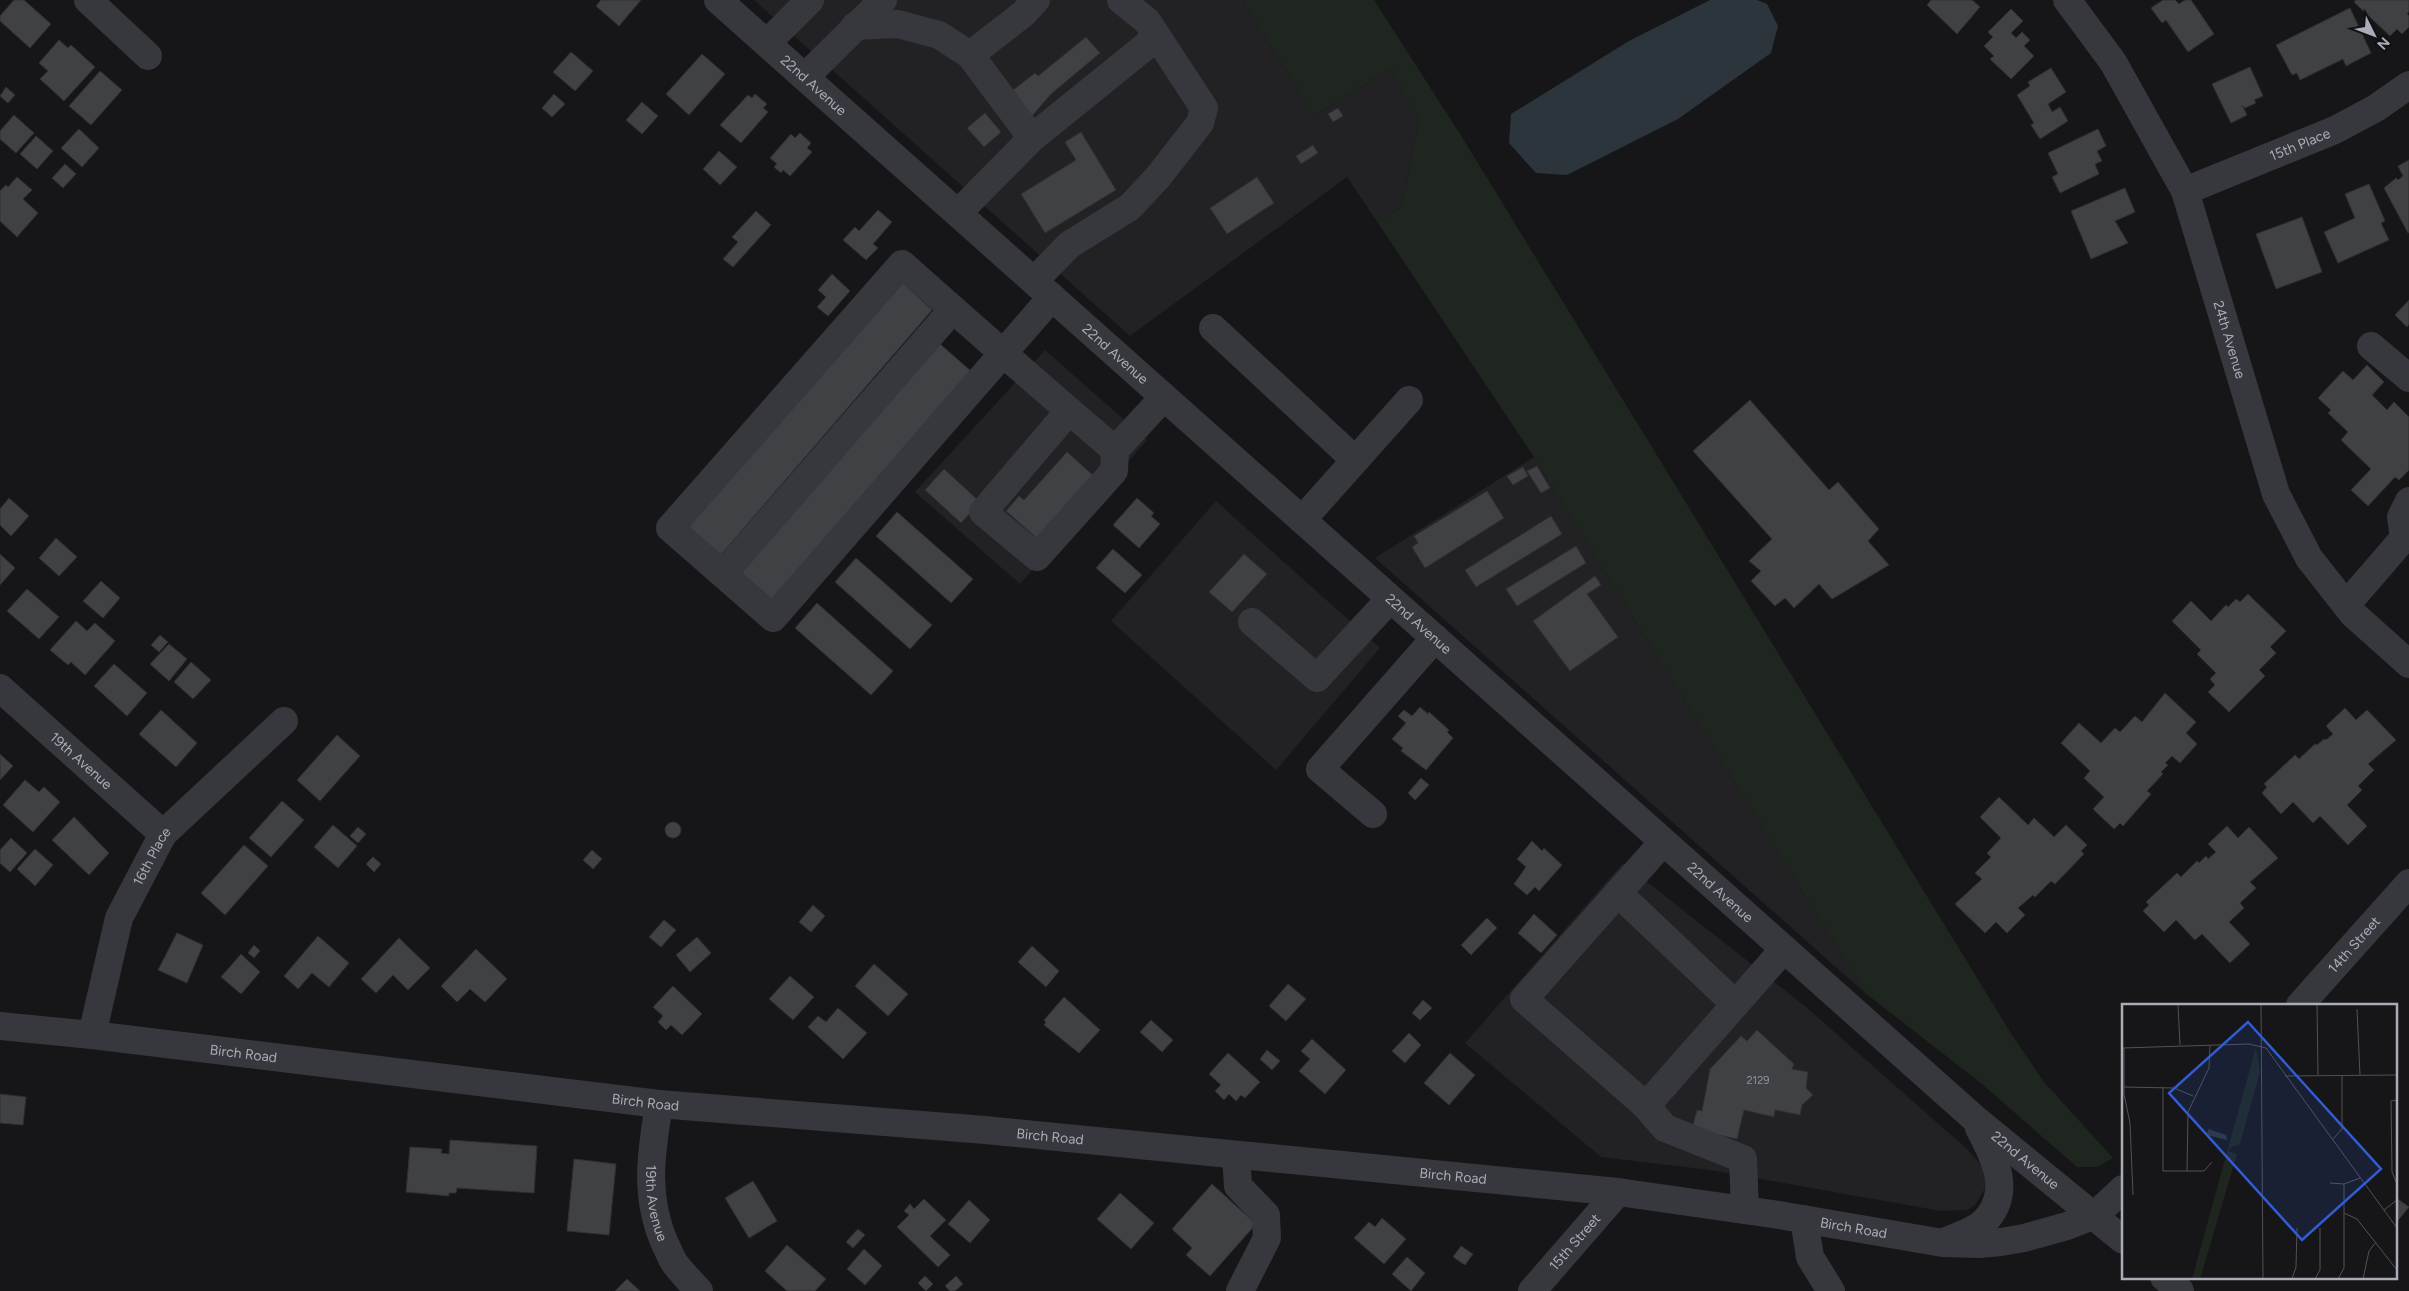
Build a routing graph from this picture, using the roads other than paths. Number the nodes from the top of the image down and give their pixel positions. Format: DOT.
graph roads {
  1 [pos="88,0"];
  2 [pos="718,0"];
  3 [pos="810,0"];
  4 [pos="883,0"];
  5 [pos="1036,0"];
  6 [pos="1121,0"];
  7 [pos="2067,0"];
  8 [pos="855,26"];
  9 [pos="1157,37"];
  10 [pos="767,43"];
  11 [pos="970,55"];
  12 [pos="148,56"];
  13 [pos="805,77"];
  14 [pos="2409,85"];
  15 [pos="1032,138"];
  16 [pos="2185,191"];
  17 [pos="958,213"];
  18 [pos="1043,289"];
  19 [pos="954,309"];
  20 [pos="1213,328"];
  21 [pos="2371,346"];
  22 [pos="1002,353"];
  23 [pos="2409,378"];
  24 [pos="1164,397"];
  25 [pos="1409,400"];
  26 [pos="1069,411"];
  27 [pos="1115,450"];
  28 [pos="1355,460"];
  29 [pos="2409,501"];
  30 [pos="1302,520"];
  31 [pos="2406,538"];
  32 [pos="723,574"];
  33 [pos="1390,599"];
  34 [pos="2346,605"];
  35 [pos="1252,622"];
  36 [pos="1435,638"];
  37 [pos="2409,664"];
  38 [pos="0,688"];
  39 [pos="284,721"];
  40 [pos="1373,814"];
  41 [pos="162,834"];
  42 [pos="1663,842"];
  43 [pos="2409,883"];
  44 [pos="1618,892"];
  45 [pos="1784,949"];
  46 [pos="1735,1004"];
  47 [pos="2301,1004"];
  48 [pos="0,1026"];
  49 [pos="92,1035"];
  50 [pos="660,1104"];
  51 [pos="1646,1106"];
  52 [pos="1974,1118"];
  53 [pos="1236,1155"];
  54 [pos="2122,1190"];
  55 [pos="1618,1192"];
  56 [pos="1745,1210"];
  57 [pos="2095,1215"];
  58 [pos="1804,1219"];
  59 [pos="2122,1239"];
  60 [pos="1943,1242"];
  61 [pos="2165,1278"];
  62 [pos="699,1291"];
  63 [pos="1240,1291"];
  64 [pos="1532,1291"];
  65 [pos="1831,1291"];
  66 [pos="2180,1291"];
  1 -- 12 [label="street"];
  2 -- 10 [label="street, 22nd Avenue"];
  3 -- 10 [label="street"];
  4 -- 8 [label="street"];
  5 -- 11 [label="street"];
  6 -- 9 [label="street"];
  7 -- 16 [label="street, 24th Avenue"];
  8 -- 11 [label="street"];
  8 -- 13 [label="street"];
  9 -- 15 [label="street"];
  9 -- 18 [label="street"];
  10 -- 13 [label="street, 22nd Avenue"];
  11 -- 15 [label="street"];
  13 -- 17 [label="street, 22nd Avenue"];
  14 -- 16 [label="street, 15th Place"];
  15 -- 17 [label="street"];
  16 -- 34 [label="street, 24th Avenue"];
  17 -- 18 [label="street, 22nd Avenue"];
  18 -- 22 [label="street"];
  18 -- 24 [label="street, 22nd Avenue"];
  19 -- 22 [label="street"];
  19 -- 32 [label="street"];
  19 -- 32 [label="street"];
  20 -- 28 [label="street"];
  21 -- 23 [label="street"];
  22 -- 26 [label="street"];
  22 -- 32 [label="street"];
  24 -- 27 [label="street"];
  24 -- 30 [label="street, 22nd Avenue"];
  25 -- 28 [label="street"];
  26 -- 27 [label="street"];
  26 -- 27 [label="street"];
  28 -- 30 [label="street"];
  29 -- 31 [label="street"];
  30 -- 33 [label="street, 22nd Avenue"];
  31 -- 34 [label="street"];
  33 -- 35 [label="street"];
  33 -- 36 [label="street, 22nd Avenue"];
  34 -- 37 [label="street, 24th Avenue"];
  36 -- 40 [label="street"];
  36 -- 42 [label="street, 22nd Avenue"];
  38 -- 41 [label="street, 19th Avenue"];
  39 -- 41 [label="street, 16th Place"];
  41 -- 49 [label="street, 16th Place"];
  42 -- 44 [label="street"];
  42 -- 45 [label="street, 22nd Avenue"];
  43 -- 47 [label="street, 14th Street"];
  44 -- 46 [label="street"];
  44 -- 51 [label="street"];
  45 -- 46 [label="street"];
  45 -- 52 [label="street, 22nd Avenue"];
  46 -- 51 [label="street"];
  48 -- 49 [label="street, Birch Road"];
  49 -- 50 [label="street, Birch Road"];
  50 -- 53 [label="street, Birch Road"];
  50 -- 62 [label="street, 19th Avenue"];
  51 -- 56 [label="street"];
  52 -- 57 [label="street, 22nd Avenue"];
  52 -- 60 [label="street"];
  53 -- 55 [label="street, Birch Road"];
  53 -- 63 [label="street"];
  54 -- 57 [label="street"];
  55 -- 56 [label="street, Birch Road"];
  55 -- 64 [label="street, 15th Street"];
  56 -- 58 [label="street, Birch Road"];
  57 -- 59 [label="street, 22nd Avenue"];
  57 -- 60 [label="street, Birch Road"];
  58 -- 60 [label="street, Birch Road"];
  58 -- 65 [label="street"];
  61 -- 66 [label="street"];
}
